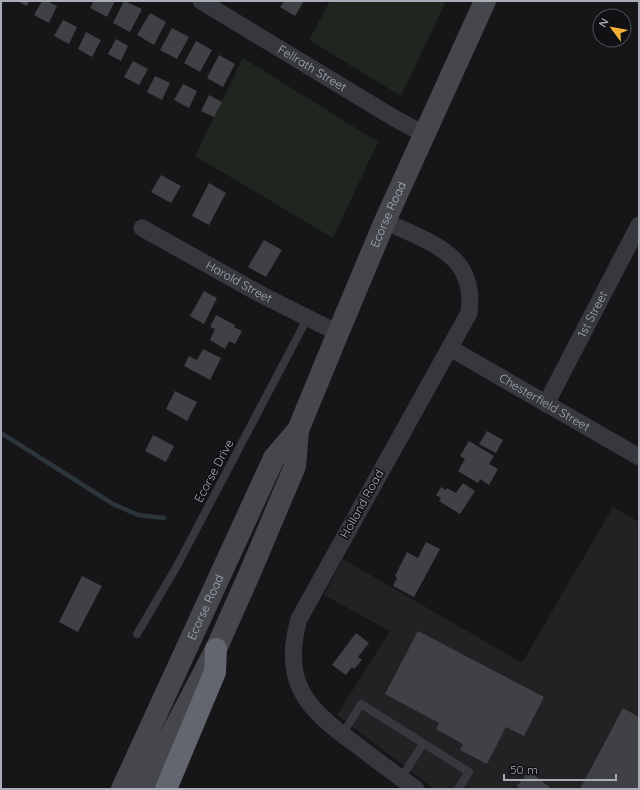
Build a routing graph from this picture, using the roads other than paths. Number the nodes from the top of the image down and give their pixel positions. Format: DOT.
graph roads {
  1 [pos="201,1"];
  2 [pos="486,1"];
  3 [pos="424,134"];
  4 [pos="385,222"];
  5 [pos="639,225"];
  6 [pos="142,228"];
  7 [pos="308,317"];
  8 [pos="338,333"];
  9 [pos="450,348"];
  10 [pos="546,404"];
  11 [pos="298,430"];
  12 [pos="638,453"];
  13 [pos="137,634"];
  14 [pos="216,649"];
  15 [pos="342,735"];
  16 [pos="424,744"];
  17 [pos="401,778"];
  18 [pos="122,789"];
  19 [pos="145,789"];
  20 [pos="166,789"];
  21 [pos="416,789"];
  22 [pos="458,789"];
  1 -- 3 [label="street, Fellrath Street"];
  2 -- 3 [label="main road, Ecorse Road"];
  3 -- 4 [label="main road, Ecorse Road"];
  4 -- 8 [label="main road, Ecorse Road"];
  4 -- 9 [label="street, Holland Road"];
  5 -- 10 [label="street, 1st Street"];
  6 -- 7 [label="street, Harold Street"];
  7 -- 8 [label="street, Harold Street"];
  7 -- 13 [label="lane, Ecorse Drive"];
  8 -- 11 [label="main road, Ecorse Road"];
  9 -- 10 [label="street, Chesterfield Street"];
  9 -- 15 [label="street, Holland Road"];
  10 -- 12 [label="street, Chesterfield Street"];
  11 -- 14 [label="main road, Ecorse Road"];
  11 -- 18 [label="main road, Ecorse Road"];
  14 -- 19 [label="main road, Ecorse Road"];
  14 -- 20 [label="highway"];
  15 -- 16 [label="lane"];
  15 -- 17 [label="street, Holland Road"];
  16 -- 17 [label="lane"];
  16 -- 22 [label="lane"];
  17 -- 21 [label="street, Holland Road"];
}
